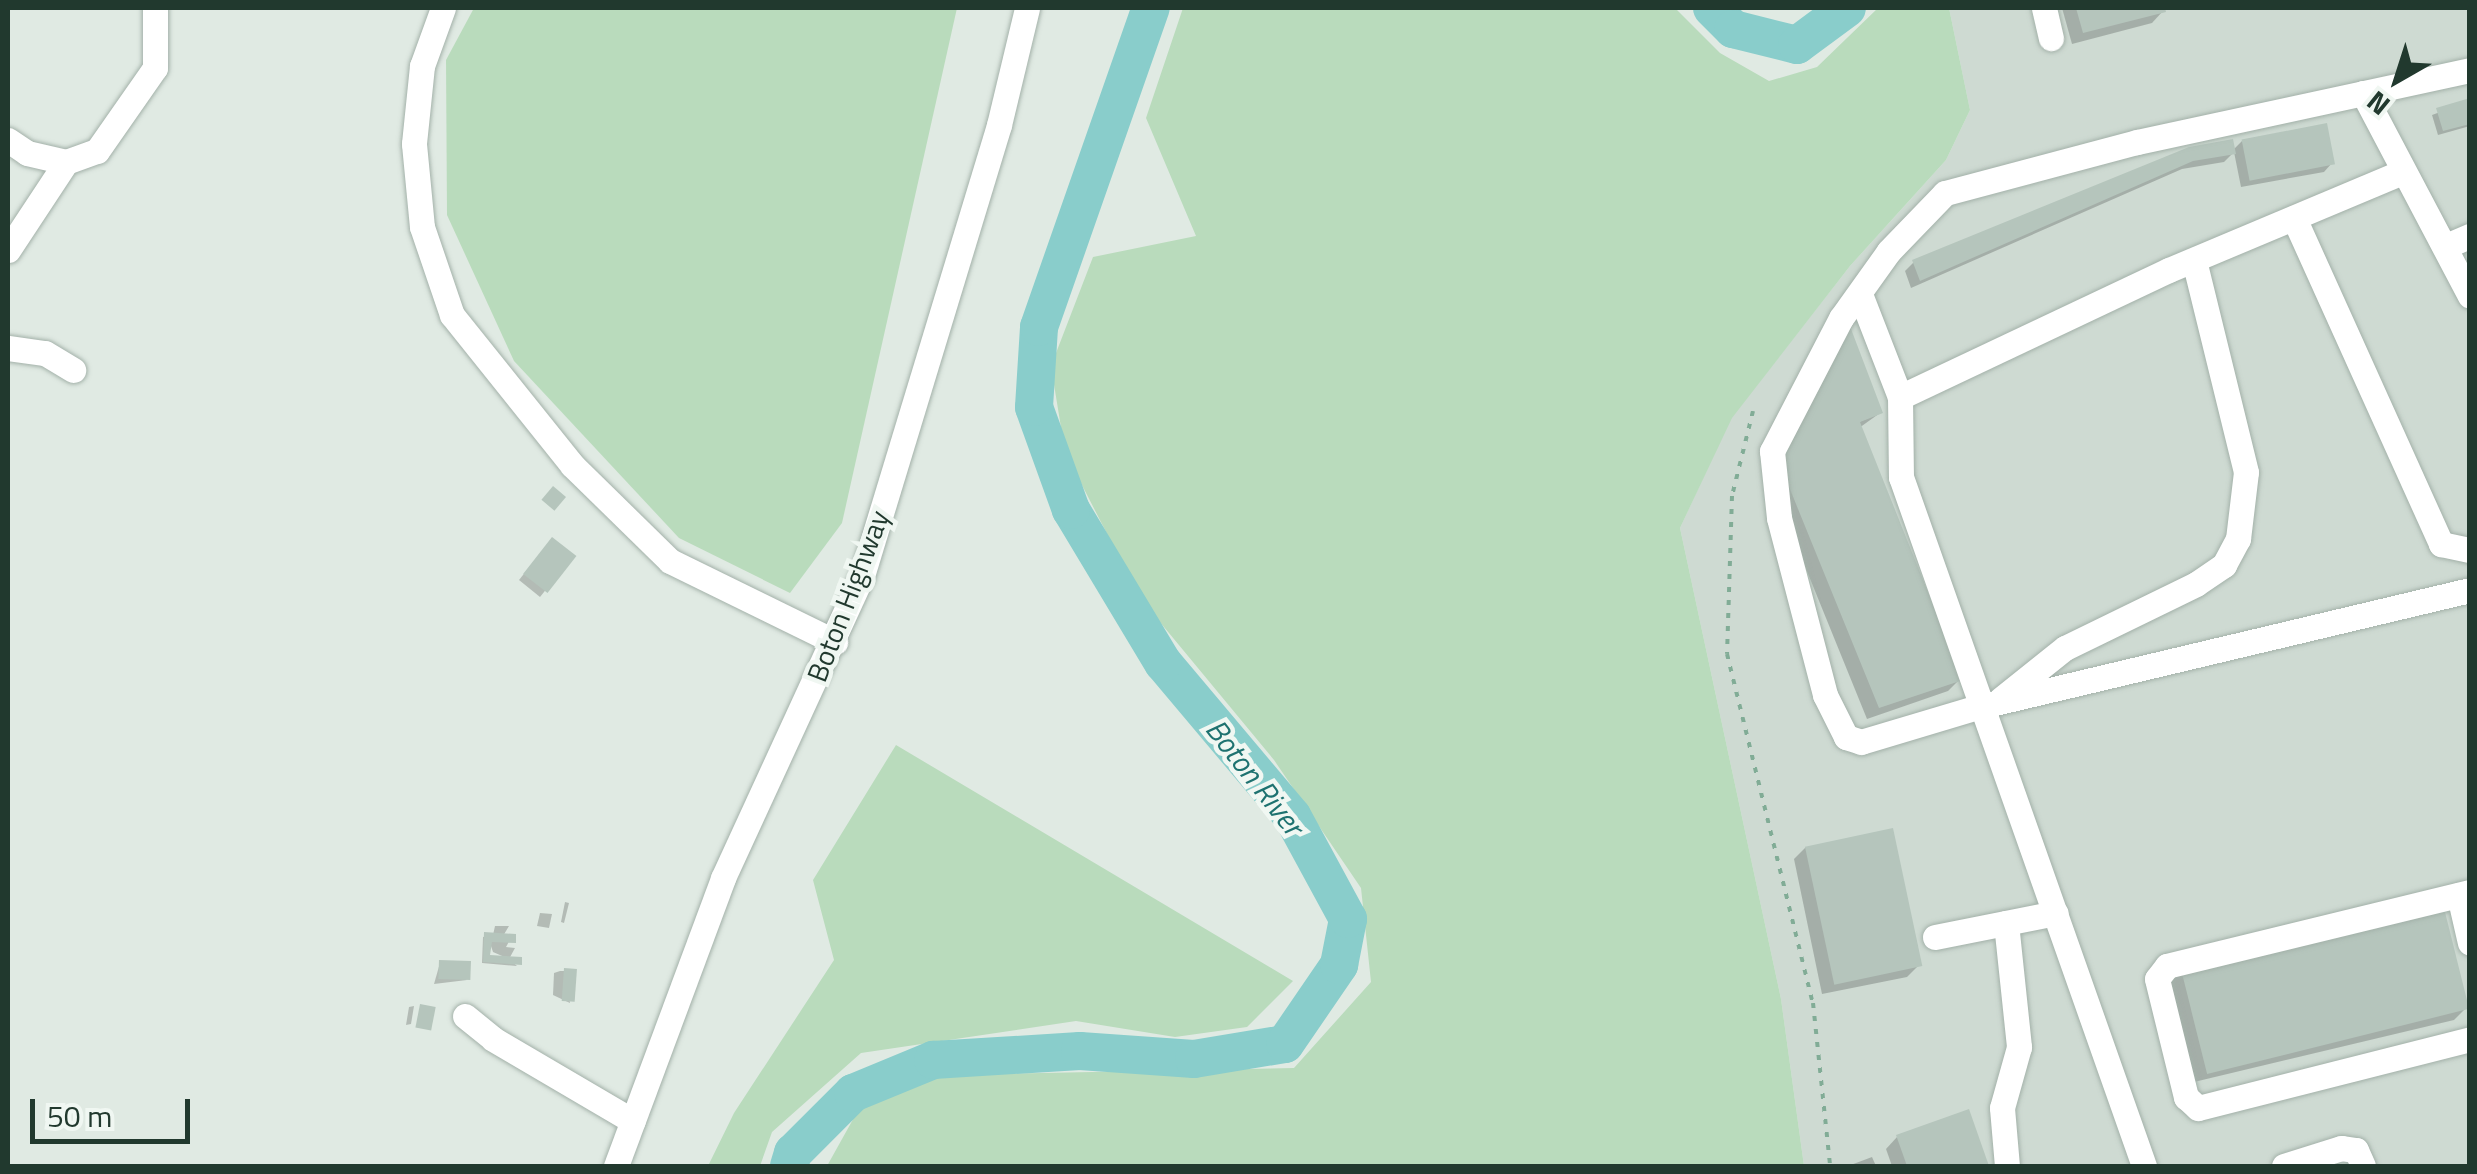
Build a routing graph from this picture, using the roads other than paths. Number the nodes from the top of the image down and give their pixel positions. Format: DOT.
graph roads {
  1 [pos="155,8"];
  2 [pos="442,8"];
  3 [pos="1026,8"];
  4 [pos="2044,8"];
  5 [pos="2051,38"];
  6 [pos="2470,70"];
  7 [pos="2363,93"];
  8 [pos="8,140"];
  9 [pos="66,162"];
  10 [pos="2402,172"];
  11 [pos="2294,218"];
  12 [pos="2458,241"];
  13 [pos="8,250"];
  14 [pos="2194,260"];
  15 [pos="1860,294"];
  16 [pos="2470,296"];
  17 [pos="8,348"];
  18 [pos="73,370"];
  19 [pos="1900,396"];
  20 [pos="2470,550"];
  21 [pos="2470,590"];
  22 [pos="836,642"];
  23 [pos="1988,704"];
  24 [pos="2464,893"];
  25 [pos="2056,913"];
  26 [pos="2006,923"];
  27 [pos="1935,938"];
  28 [pos="2470,943"];
  29 [pos="465,1016"];
  30 [pos="2470,1039"];
  31 [pos="633,1121"];
  32 [pos="616,1166"];
  33 [pos="2007,1166"];
  34 [pos="2144,1166"];
  35 [pos="2284,1166"];
  36 [pos="2363,1166"];
  1 -- 9 [label="street"];
  2 -- 22 [label="street"];
  3 -- 22 [label="street, Boton Highway"];
  4 -- 5 [label="street"];
  6 -- 7 [label="street"];
  7 -- 10 [label="street"];
  7 -- 15 [label="street"];
  8 -- 9 [label="street"];
  9 -- 13 [label="street"];
  10 -- 11 [label="street"];
  10 -- 12 [label="street"];
  11 -- 14 [label="street"];
  11 -- 20 [label="street"];
  12 -- 16 [label="street"];
  14 -- 19 [label="street"];
  14 -- 23 [label="street"];
  15 -- 19 [label="street"];
  15 -- 23 [label="street"];
  17 -- 18 [label="street"];
  19 -- 23 [label="street"];
  21 -- 23 [label="street"];
  22 -- 31 [label="street, Boton Highway"];
  23 -- 25 [label="street"];
  24 -- 28 [label="street"];
  24 -- 30 [label="street"];
  25 -- 26 [label="street"];
  25 -- 34 [label="street"];
  26 -- 27 [label="street"];
  26 -- 33 [label="street"];
  29 -- 31 [label="street"];
  31 -- 32 [label="street, Boton Highway"];
  35 -- 36 [label="street"];
}
